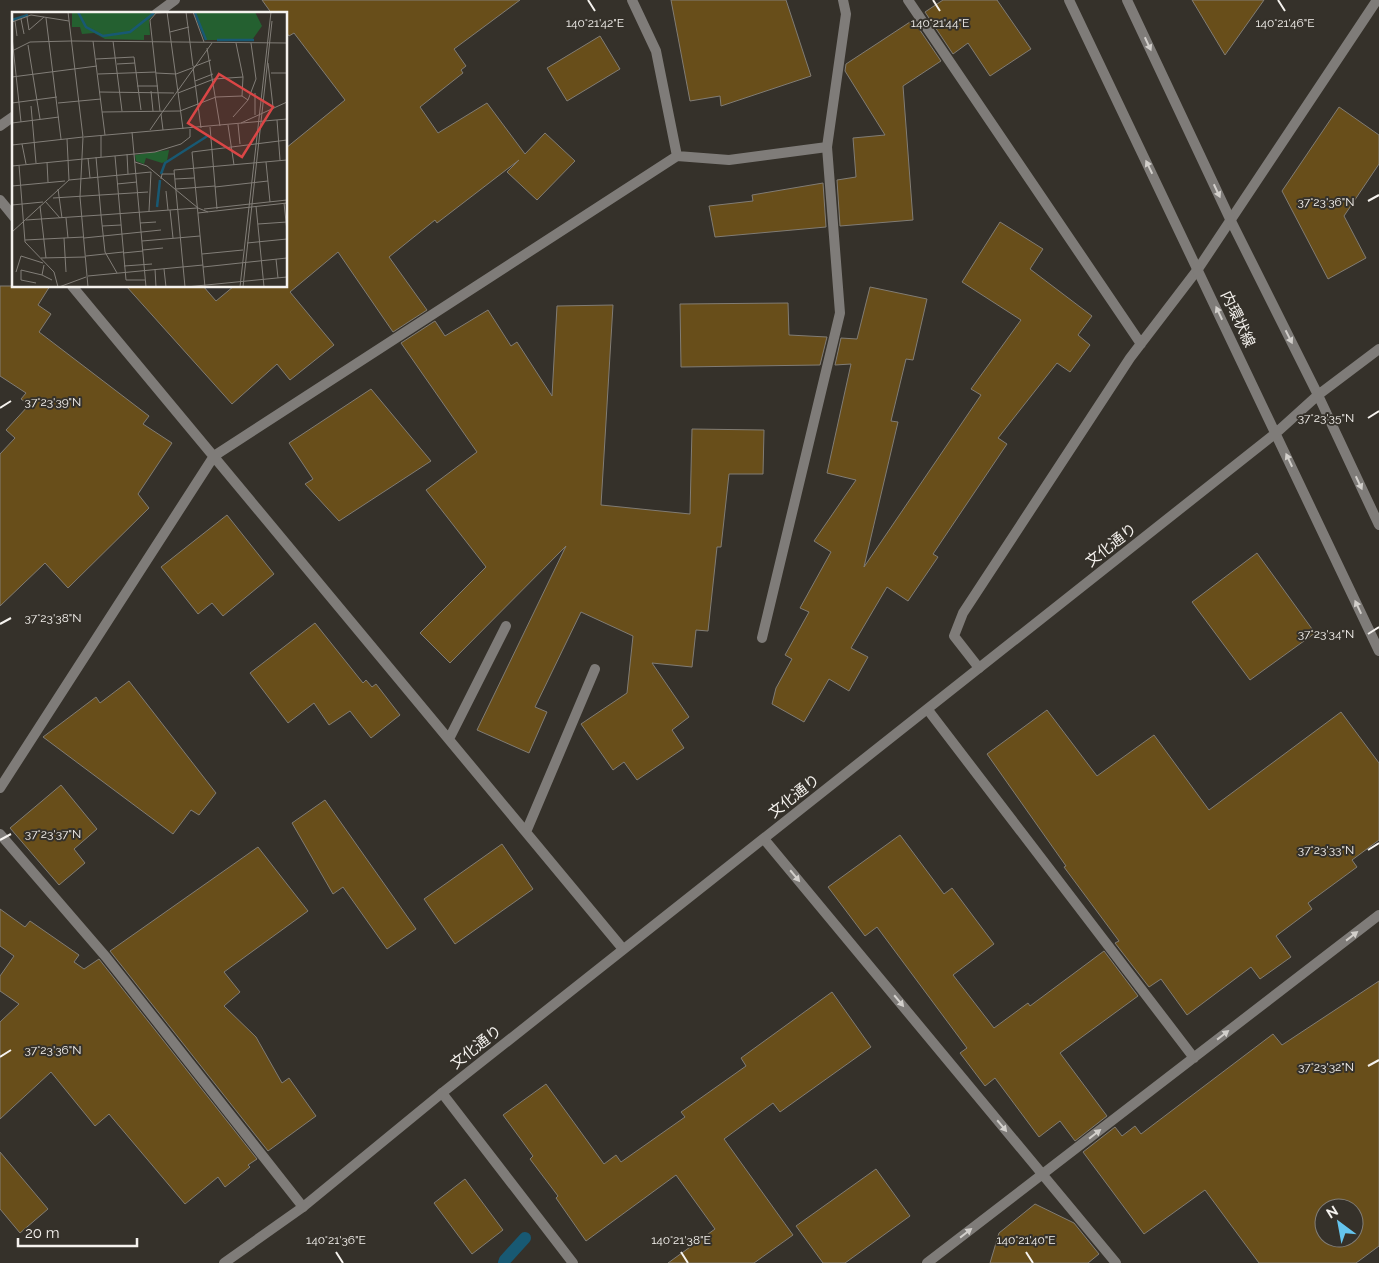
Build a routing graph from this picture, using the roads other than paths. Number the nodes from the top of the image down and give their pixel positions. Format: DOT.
graph roads {
  1 [pos="175,0"];
  2 [pos="632,0"];
  3 [pos="842,0"];
  4 [pos="908,0"];
  5 [pos="1069,0"];
  6 [pos="1127,0"];
  7 [pos="1377,0"];
  8 [pos="159,12"];
  9 [pos="12,117"];
  10 [pos="0,126"];
  11 [pos="826,147"];
  12 [pos="677,156"];
  13 [pos="0,200"];
  14 [pos="12,215"];
  15 [pos="1231,221"];
  16 [pos="1198,269"];
  17 [pos="74,288"];
  18 [pos="1141,344"];
  19 [pos="1379,349"];
  20 [pos="1318,395"];
  21 [pos="1276,433"];
  22 [pos="214,456"];
  23 [pos="1379,525"];
  24 [pos="506,626"];
  25 [pos="762,638"];
  26 [pos="1379,651"];
  27 [pos="979,668"];
  28 [pos="595,669"];
  29 [pos="928,710"];
  30 [pos="449,739"];
  31 [pos="0,788"];
  32 [pos="526,832"];
  33 [pos="0,834"];
  34 [pos="764,838"];
  35 [pos="1379,915"];
  36 [pos="623,949"];
  37 [pos="1194,1058"];
  38 [pos="442,1093"];
  39 [pos="1042,1174"];
  40 [pos="303,1207"];
  41 [pos="224,1263"];
  42 [pos="572,1263"];
  43 [pos="927,1263"];
  44 [pos="1116,1263"];
  1 -- 8 [label="street"];
  2 -- 12 [label="street"];
  3 -- 11 [label="street"];
  4 -- 18 [label="street"];
  16 -- 5 [label="street, 内環状線, one-way"];
  6 -- 15 [label="street, one-way"];
  7 -- 15 [label="street"];
  9 -- 10 [label="street"];
  11 -- 12 [label="street"];
  11 -- 25 [label="street"];
  12 -- 22 [label="street"];
  13 -- 14 [label="street"];
  15 -- 16 [label="street"];
  15 -- 20 [label="street, one-way"];
  16 -- 18 [label="street"];
  21 -- 16 [label="street, 内環状線, one-way"];
  17 -- 22 [label="street"];
  18 -- 27 [label="street"];
  19 -- 20 [label="street, 文化通り"];
  20 -- 21 [label="street, 文化通り"];
  20 -- 23 [label="street, one-way"];
  26 -- 21 [label="street, 内環状線, one-way"];
  21 -- 27 [label="street, 文化通り"];
  22 -- 30 [label="street"];
  22 -- 31 [label="street"];
  24 -- 30 [label="street"];
  27 -- 29 [label="street, 文化通り"];
  28 -- 32 [label="street"];
  29 -- 34 [label="street, 文化通り"];
  29 -- 37 [label="street"];
  30 -- 32 [label="street"];
  32 -- 36 [label="street"];
  33 -- 40 [label="street"];
  34 -- 36 [label="street, 文化通り"];
  34 -- 39 [label="street, one-way"];
  37 -- 35 [label="street, one-way"];
  36 -- 38 [label="street, 文化通り"];
  39 -- 37 [label="street, one-way"];
  38 -- 40 [label="street, 文化通り"];
  38 -- 42 [label="street"];
  43 -- 39 [label="street, one-way"];
  39 -- 44 [label="street"];
  40 -- 41 [label="street, 文化通り"];
}
